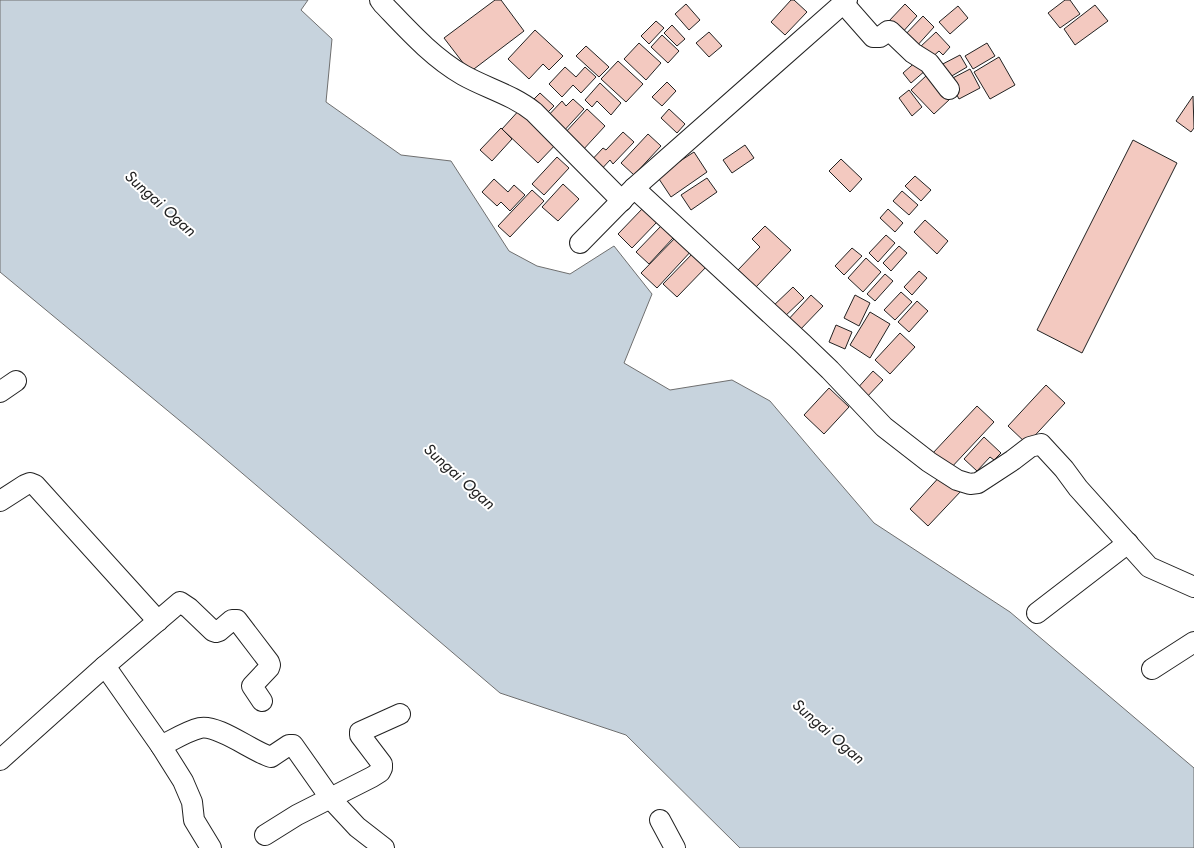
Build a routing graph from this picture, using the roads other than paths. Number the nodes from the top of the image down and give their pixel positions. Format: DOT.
graph roads {
  1 [pos="380,0"];
  2 [pos="845,1"];
  3 [pos="949,89"];
  4 [pos="628,194"];
  5 [pos="580,243"];
  6 [pos="0,501"];
  7 [pos="1128,543"];
  8 [pos="1194,587"];
  9 [pos="1037,612"];
  10 [pos="158,621"];
  11 [pos="1194,642"];
  12 [pos="105,666"];
  13 [pos="1152,669"];
  14 [pos="262,701"];
  15 [pos="400,714"];
  16 [pos="161,746"];
  17 [pos="0,760"];
  18 [pos="331,798"];
  19 [pos="660,820"];
  20 [pos="266,835"];
  21 [pos="211,848"];
  22 [pos="384,848"];
  23 [pos="675,848"];
  1 -- 4 [label="street"];
  2 -- 3 [label="street"];
  2 -- 4 [label="street"];
  4 -- 5 [label="street"];
  4 -- 7 [label="street"];
  6 -- 10 [label="street"];
  7 -- 8 [label="street"];
  7 -- 9 [label="street"];
  10 -- 12 [label="street"];
  10 -- 14 [label="street"];
  11 -- 13 [label="street"];
  12 -- 16 [label="street"];
  12 -- 17 [label="street"];
  15 -- 18 [label="street"];
  16 -- 18 [label="street"];
  16 -- 21 [label="street"];
  18 -- 20 [label="street"];
  18 -- 22 [label="street"];
  19 -- 23 [label="street"];
}
